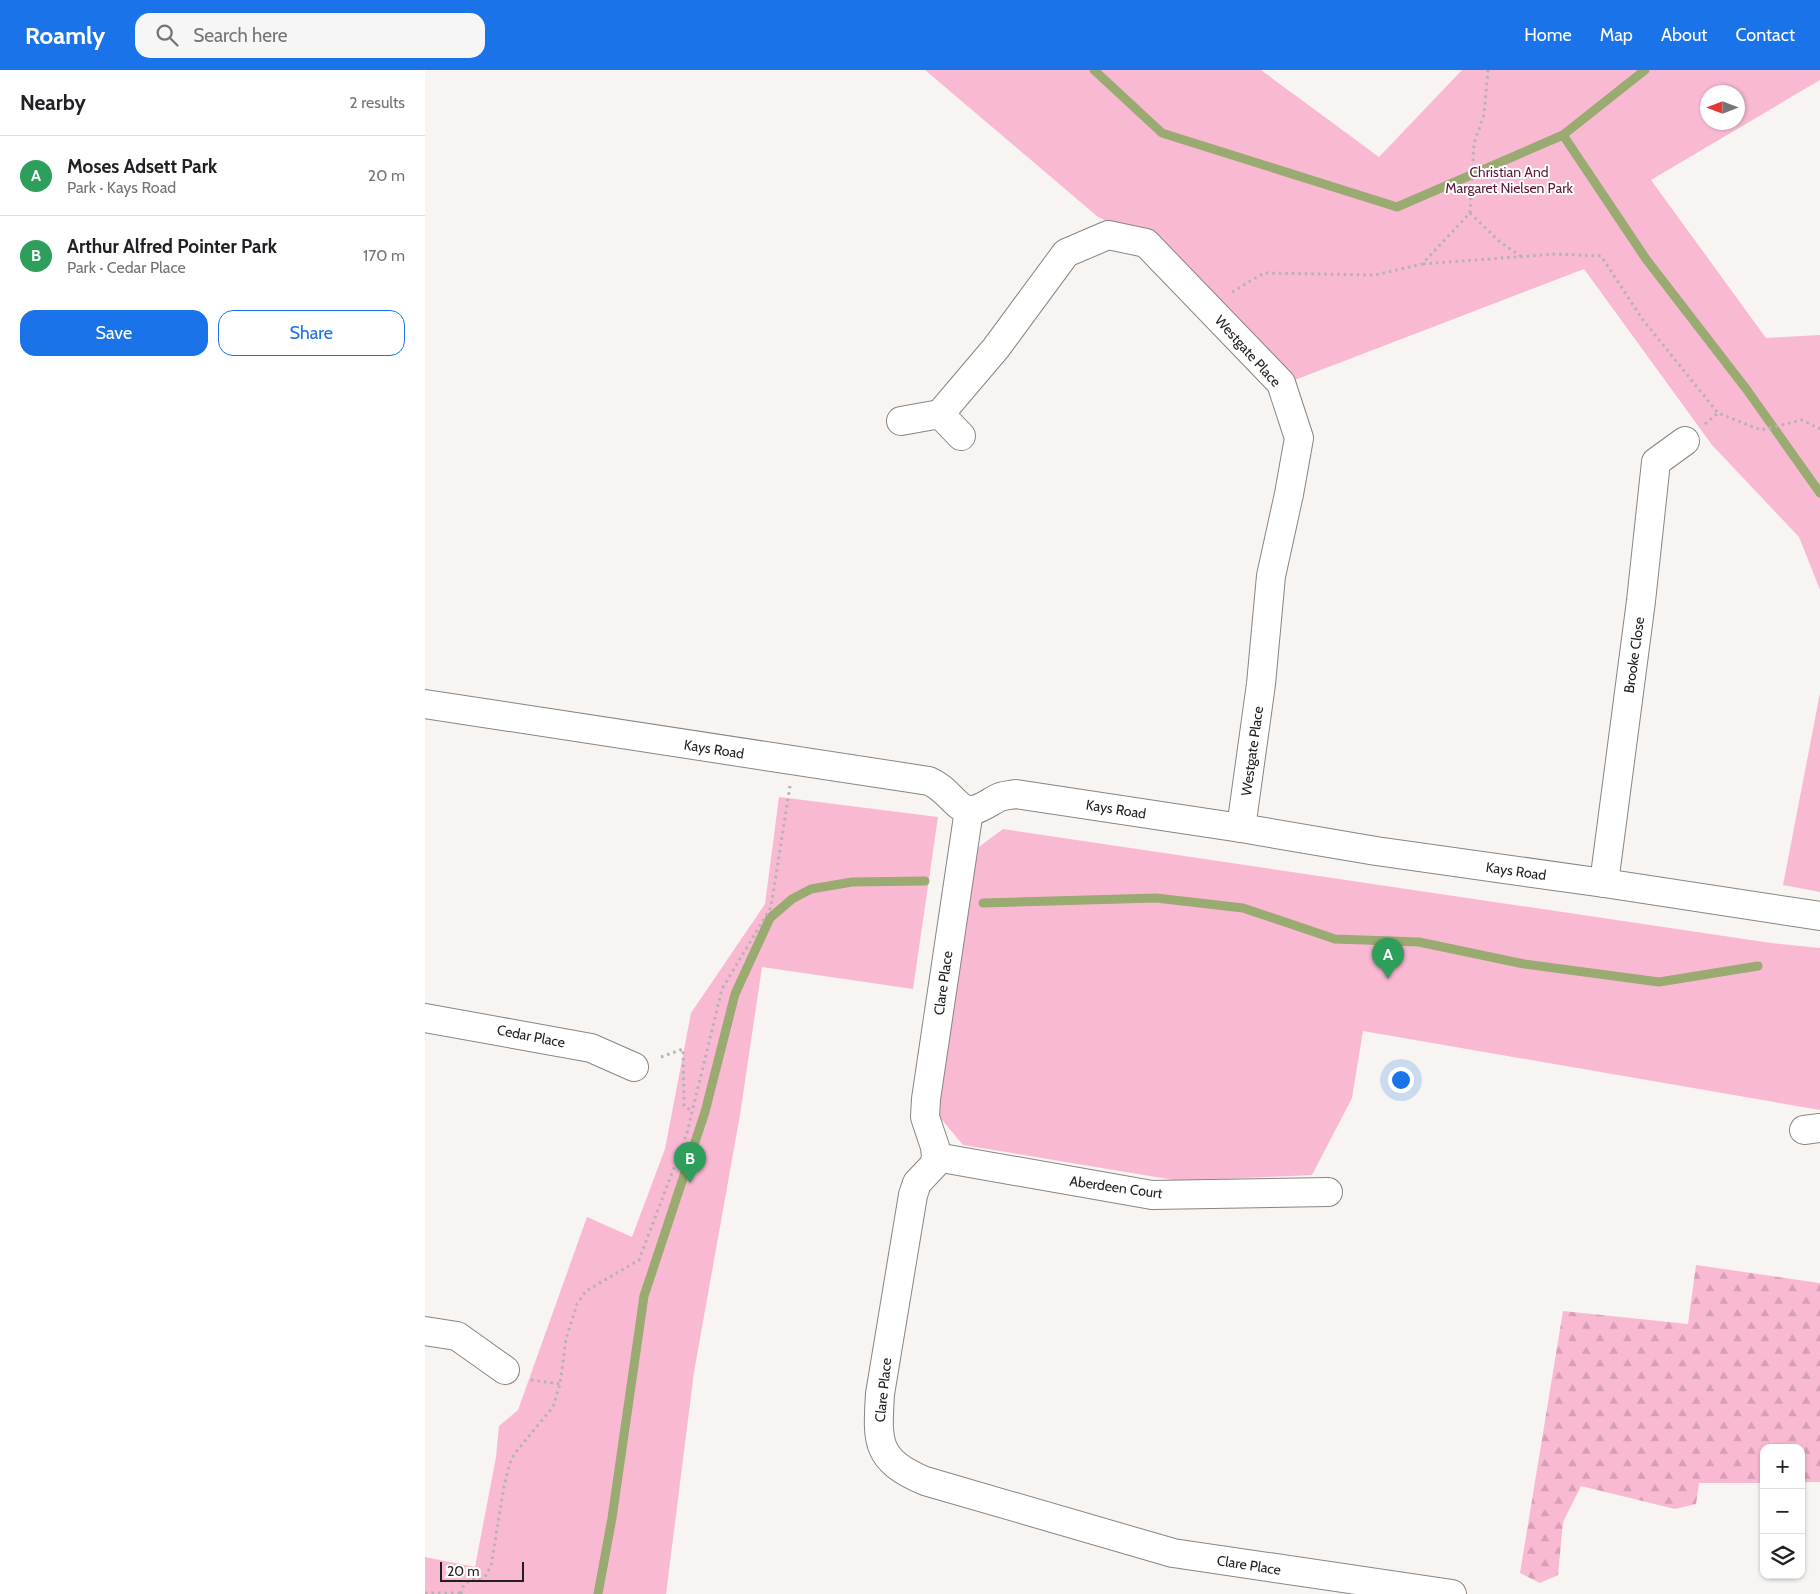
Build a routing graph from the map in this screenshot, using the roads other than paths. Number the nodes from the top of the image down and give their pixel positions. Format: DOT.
graph roads {
  1 [pos="940,414"];
  2 [pos="901,420"];
  3 [pos="961,436"];
  4 [pos="1685,440"];
  5 [pos="425,704"];
  6 [pos="969,810"];
  7 [pos="1241,828"];
  8 [pos="1604,883"];
  9 [pos="1820,916"];
  10 [pos="425,1018"];
  11 [pos="634,1067"];
  12 [pos="936,1157"];
  13 [pos="1328,1192"];
  14 [pos="425,1331"];
  15 [pos="505,1370"];
  16 [pos="1453,1594"];
  1 -- 2 [label="street"];
  1 -- 3 [label="street"];
  1 -- 7 [label="street, Westgate Place"];
  4 -- 8 [label="street, Brooke Close"];
  5 -- 6 [label="street, Kays Road"];
  6 -- 7 [label="street, Kays Road"];
  6 -- 12 [label="street, Clare Place"];
  7 -- 8 [label="street, Kays Road"];
  8 -- 9 [label="street, Kays Road"];
  10 -- 11 [label="street, Cedar Place"];
  12 -- 13 [label="street, Aberdeen Court"];
  12 -- 16 [label="street, Clare Place"];
  14 -- 15 [label="street"];
}
